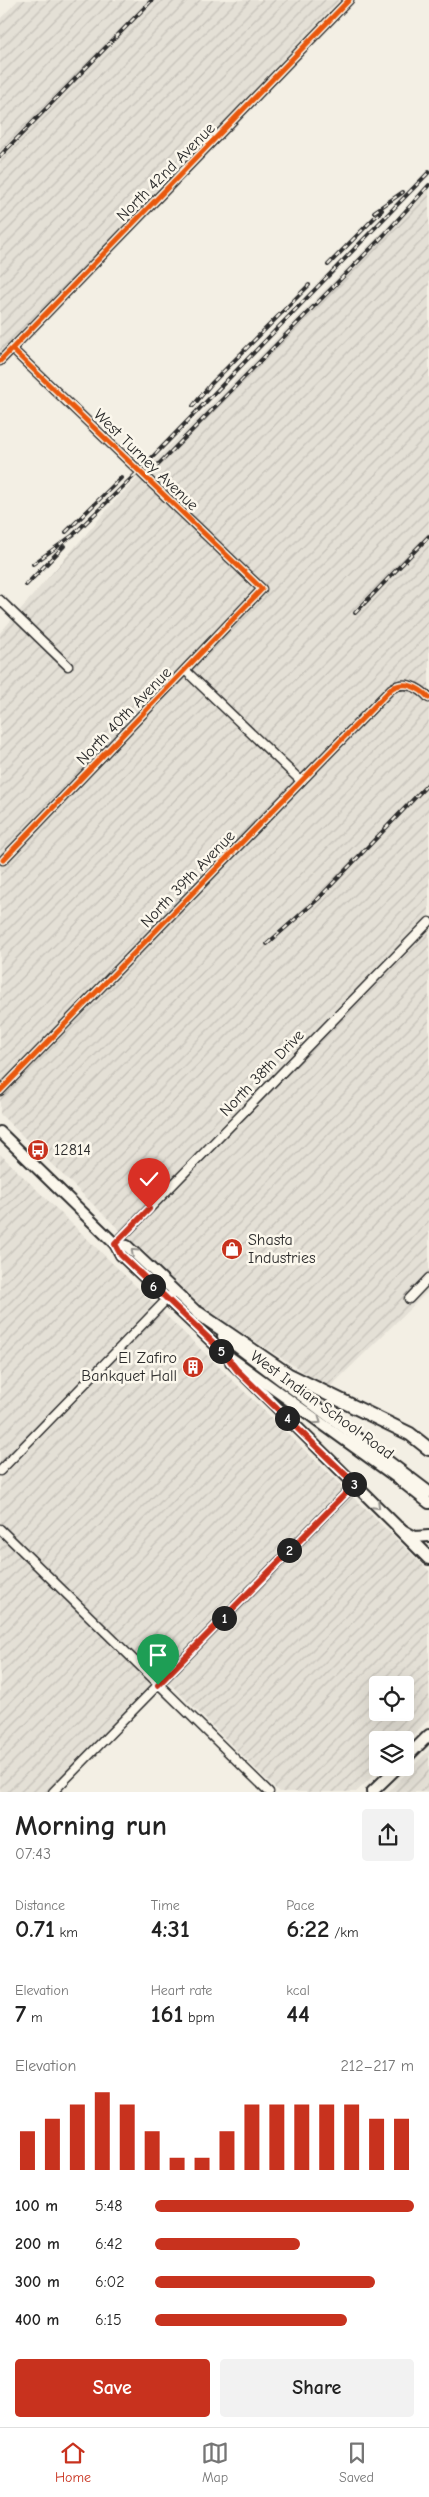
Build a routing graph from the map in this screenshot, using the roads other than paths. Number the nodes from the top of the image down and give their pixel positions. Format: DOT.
graph roads {
  1 [pos="349,0"];
  2 [pos="12,349"];
  3 [pos="0,361"];
  4 [pos="262,589"];
  5 [pos="0,600"];
  6 [pos="68,666"];
  7 [pos="186,670"];
  8 [pos="429,698"];
  9 [pos="301,781"];
  10 [pos="3,860"];
  11 [pos="429,922"];
  12 [pos="0,1091"];
  13 [pos="0,1132"];
  14 [pos="115,1244"];
  15 [pos="429,1278"];
  16 [pos="174,1291"];
  17 [pos="166,1299"];
  18 [pos="409,1299"];
  19 [pos="198,1313"];
  20 [pos="224,1353"];
  21 [pos="429,1449"];
  22 [pos="0,1471"];
  23 [pos="355,1484"];
  24 [pos="427,1496"];
  25 [pos="0,1528"];
  26 [pos="399,1528"];
  27 [pos="429,1536"];
  28 [pos="429,1558"];
  29 [pos="158,1685"];
  30 [pos="429,1735"];
  31 [pos="414,1750"];
  32 [pos="389,1776"];
  33 [pos="53,1792"];
  34 [pos="269,1792"];
  35 [pos="372,1792"];
  1 -- 2 [label="street, North 42nd Avenue"];
  2 -- 3 [label="street, North 42nd Avenue"];
  2 -- 4 [label="street, West Turney Avenue"];
  4 -- 7 [label="street, North 40th Avenue"];
  5 -- 6 [label="street"];
  7 -- 9 [label="street"];
  7 -- 10 [label="street, North 40th Avenue"];
  8 -- 9 [label="street, North 39th Avenue"];
  9 -- 12 [label="street, North 39th Avenue"];
  11 -- 14 [label="street, North 38th Drive"];
  13 -- 14 [label="main road, West Indian School Road"];
  16 -- 14 [label="main road, West Indian School Road, one-way"];
  14 -- 17 [label="main road, West Indian School Road"];
  15 -- 18 [label="street"];
  16 -- 17 [label="street"];
  16 -- 19 [label="main road, West Indian School Road"];
  17 -- 20 [label="main road, West Indian School Road"];
  17 -- 22 [label="street"];
  19 -- 21 [label="highway"];
  19 -- 24 [label="main road, West Indian School Road"];
  20 -- 23 [label="main road"];
  20 -- 24 [label="main road, West Indian School Road, one-way"];
  23 -- 26 [label="main road, one-way"];
  23 -- 29 [label="street"];
  25 -- 29 [label="street"];
  26 -- 27 [label="main road"];
  26 -- 28 [label="highway"];
  29 -- 33 [label="street"];
  29 -- 34 [label="street"];
  30 -- 31 [label="main road"];
  32 -- 35 [label="main road"];
}
